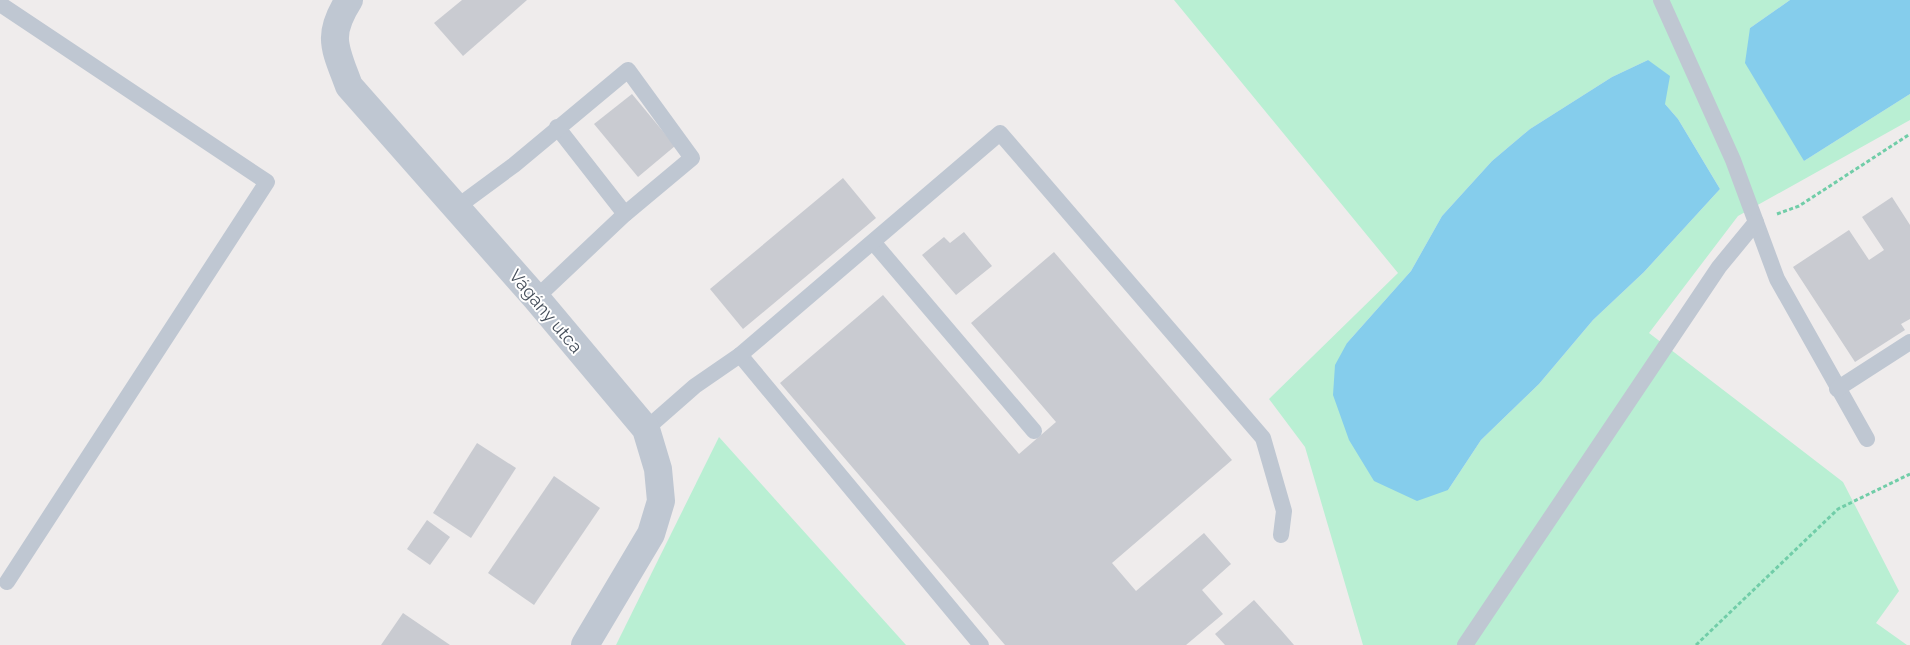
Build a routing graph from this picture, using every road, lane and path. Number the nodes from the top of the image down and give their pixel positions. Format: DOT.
graph roads {
  1 [pos="349,0"];
  2 [pos="1661,0"];
  3 [pos="0,4"];
  4 [pos="557,127"];
  5 [pos="1910,134"];
  6 [pos="456,208"];
  7 [pos="626,214"];
  8 [pos="1756,222"];
  9 [pos="873,242"];
  10 [pos="536,298"];
  11 [pos="1910,342"];
  12 [pos="740,356"];
  13 [pos="1838,389"];
  14 [pos="646,429"];
  15 [pos="1034,431"];
  16 [pos="1867,439"];
  17 [pos="1910,474"];
  18 [pos="1281,535"];
  19 [pos="6,582"];
  20 [pos="585,645"];
  21 [pos="981,645"];
  22 [pos="1465,645"];
  23 [pos="1696,645"];
  1 -- 6 [label="street, Vágány utca"];
  2 -- 8 [label="lane"];
  3 -- 19 [label="lane"];
  4 -- 6 [label="lane"];
  4 -- 7 [label="lane"];
  4 -- 7 [label="lane"];
  5 -- 8 [label="path"];
  6 -- 10 [label="street, Vágány utca"];
  7 -- 10 [label="lane"];
  8 -- 13 [label="lane"];
  8 -- 22 [label="lane"];
  9 -- 12 [label="lane"];
  9 -- 15 [label="lane"];
  9 -- 18 [label="lane"];
  10 -- 14 [label="street, Vágány utca"];
  11 -- 13 [label="lane"];
  12 -- 14 [label="lane"];
  12 -- 21 [label="lane"];
  13 -- 16 [label="lane"];
  14 -- 20 [label="street, Vágány utca"];
  17 -- 23 [label="path"];
}
